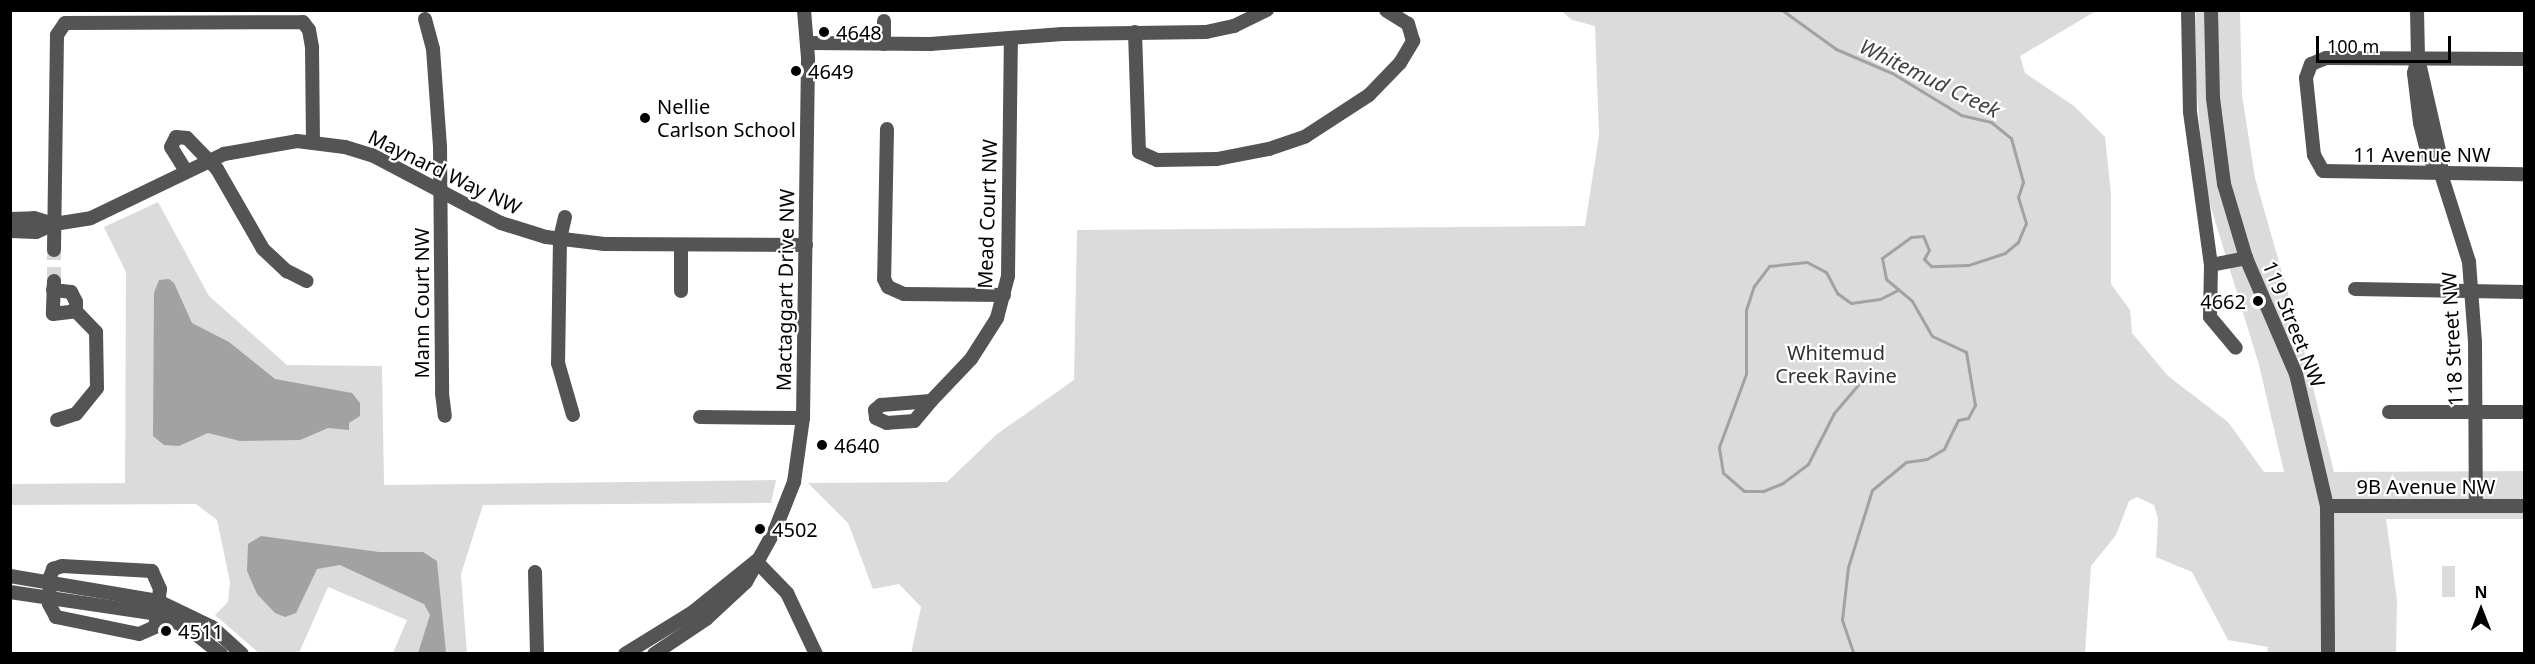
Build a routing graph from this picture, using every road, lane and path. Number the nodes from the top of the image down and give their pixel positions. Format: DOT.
graph roads {
  1 [pos="804,10"];
  2 [pos="1267,10"];
  3 [pos="1386,10"];
  4 [pos="2188,10"];
  5 [pos="2211,10"];
  6 [pos="2417,10"];
  7 [pos="425,19"];
  8 [pos="884,21"];
  9 [pos="1135,32"];
  10 [pos="1011,39"];
  11 [pos="808,44"];
  12 [pos="884,44"];
  13 [pos="2418,58"];
  14 [pos="2524,59"];
  15 [pos="887,129"];
  16 [pos="313,142"];
  17 [pos="208,160"];
  18 [pos="186,171"];
  19 [pos="2441,174"];
  20 [pos="2524,174"];
  21 [pos="440,190"];
  22 [pos="565,217"];
  23 [pos="10,219"];
  24 [pos="54,224"];
  25 [pos="10,231"];
  26 [pos="560,239"];
  27 [pos="681,245"];
  28 [pos="806,245"];
  29 [pos="54,250"];
  30 [pos="2246,258"];
  31 [pos="2211,265"];
  32 [pos="307,281"];
  33 [pos="2355,289"];
  34 [pos="681,291"];
  35 [pos="2524,292"];
  36 [pos="2472,294"];
  37 [pos="1004,295"];
  38 [pos="75,311"];
  39 [pos="2236,348"];
  40 [pos="931,401"];
  41 [pos="2389,412"];
  42 [pos="2475,412"];
  43 [pos="2524,412"];
  44 [pos="573,415"];
  45 [pos="445,416"];
  46 [pos="700,417"];
  47 [pos="803,418"];
  48 [pos="57,420"];
  49 [pos="2327,506"];
  50 [pos="2475,506"];
  51 [pos="2524,506"];
  52 [pos="756,561"];
  53 [pos="535,572"];
  54 [pos="10,576"];
  55 [pos="10,591"];
  56 [pos="50,592"];
  57 [pos="158,608"];
  58 [pos="221,654"];
  59 [pos="242,654"];
  60 [pos="537,654"];
  61 [pos="625,654"];
  62 [pos="654,654"];
  63 [pos="816,654"];
  64 [pos="2328,654"];
  1 -- 11 [label="street, Mactaggart Drive NW"];
  2 -- 9 [label="street"];
  3 -- 9 [label="street"];
  4 -- 31 [label="street"];
  5 -- 30 [label="street, 119 Street NW"];
  6 -- 13 [label="street, 118 Street NW"];
  7 -- 21 [label="street, Mann Court NW"];
  8 -- 12 [label="street"];
  9 -- 10 [label="street"];
  10 -- 12 [label="street"];
  10 -- 37 [label="street, Mead Court NW"];
  11 -- 12 [label="street"];
  11 -- 28 [label="street, Mactaggart Drive NW"];
  13 -- 14 [label="street"];
  13 -- 19 [label="street, 118 Street NW"];
  13 -- 19 [label="street, 11 Avenue NW"];
  15 -- 37 [label="street"];
  16 -- 17 [label="street, Maynard Way NW"];
  16 -- 21 [label="street, Maynard Way NW"];
  16 -- 24 [label="street"];
  17 -- 18 [label="street, Maynard Way NW"];
  17 -- 18 [label="street"];
  17 -- 32 [label="street"];
  18 -- 24 [label="street, Maynard Way NW"];
  19 -- 20 [label="street, 11 Avenue NW"];
  19 -- 36 [label="street, 118 Street NW"];
  21 -- 26 [label="street, Maynard Way NW"];
  21 -- 45 [label="street, Mann Court NW"];
  22 -- 26 [label="street"];
  23 -- 24 [label="street, Maynard Way NW"];
  24 -- 25 [label="street, Maynard Way NW"];
  24 -- 29 [label="street"];
  26 -- 27 [label="street, Maynard Way NW"];
  26 -- 44 [label="street"];
  27 -- 28 [label="street, Maynard Way NW"];
  27 -- 34 [label="street"];
  28 -- 47 [label="street, Mactaggart Drive NW"];
  30 -- 31 [label="street"];
  30 -- 49 [label="street, 119 Street NW"];
  31 -- 39 [label="street"];
  33 -- 36 [label="street"];
  35 -- 36 [label="street"];
  36 -- 42 [label="street, 118 Street NW"];
  37 -- 40 [label="street, Mead Court NW"];
  38 -- 38 [label="street"];
  38 -- 48 [label="street"];
  41 -- 42 [label="street"];
  42 -- 43 [label="street"];
  42 -- 50 [label="street, 118 Street NW"];
  46 -- 47 [label="street"];
  47 -- 52 [label="street, Mactaggart Drive NW"];
  49 -- 50 [label="street, 9B Avenue NW"];
  49 -- 64 [label="street, 119 Street NW"];
  50 -- 51 [label="street, 9B Avenue NW"];
  52 -- 61 [label="street, Mactaggart Drive NW"];
  52 -- 62 [label="street, Mactaggart Drive NW"];
  52 -- 63 [label="street"];
  53 -- 60 [label="street"];
  54 -- 56 [label="street"];
  55 -- 56 [label="street"];
  56 -- 57 [label="street"];
  56 -- 57 [label="street"];
  56 -- 57 [label="street"];
  57 -- 58 [label="street"];
  57 -- 59 [label="street"];
}
